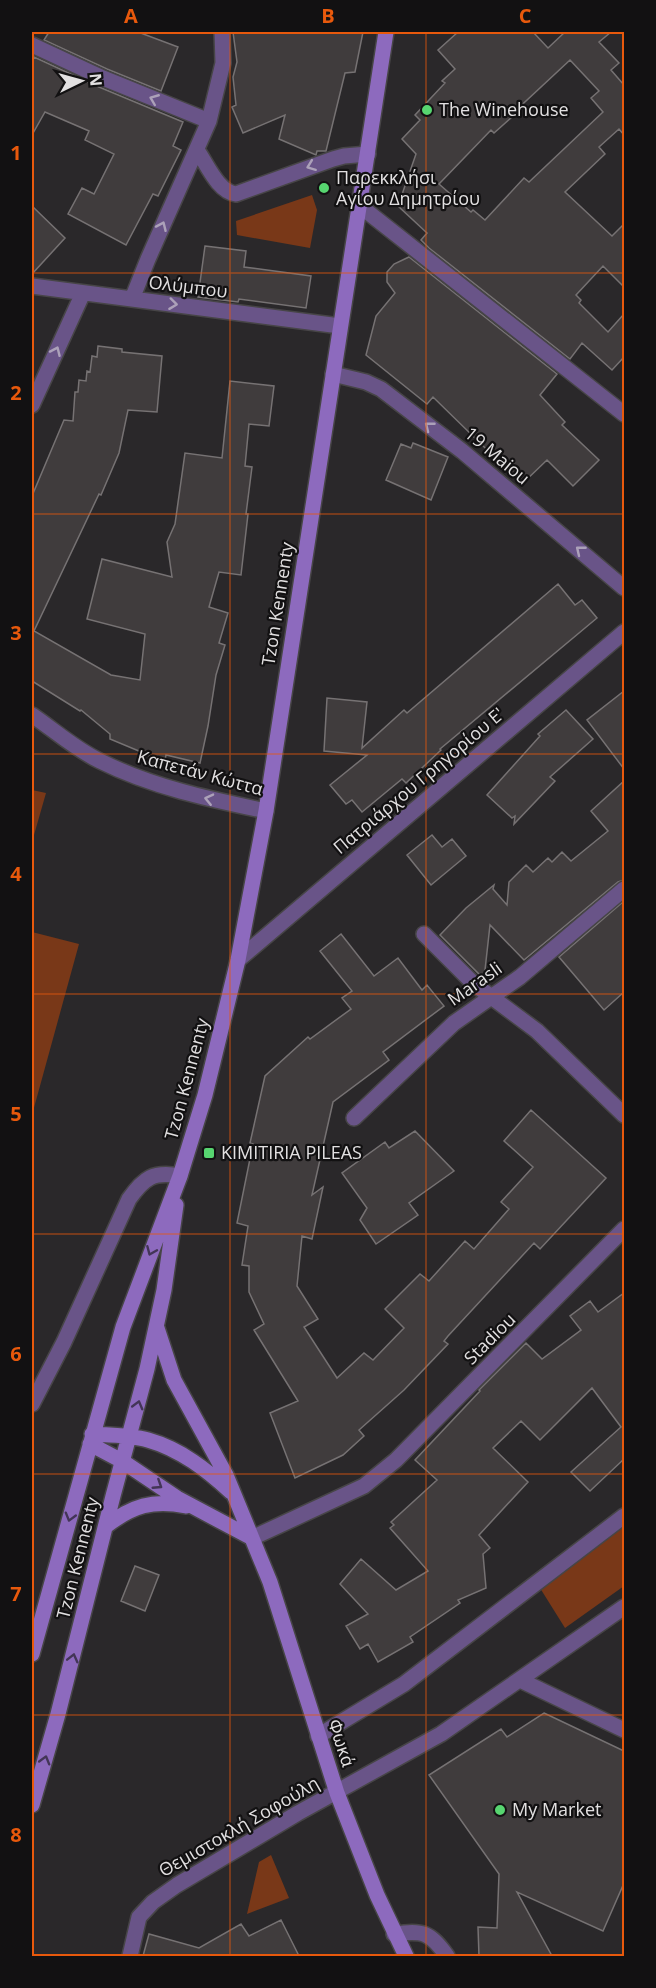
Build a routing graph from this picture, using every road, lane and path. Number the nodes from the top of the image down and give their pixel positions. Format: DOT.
graph roads {
  1 [pos="222,32"];
  2 [pos="386,32"];
  3 [pos="32,45"];
  4 [pos="208,121"];
  5 [pos="197,150"];
  6 [pos="368,154"];
  7 [pos="360,206"];
  8 [pos="32,286"];
  9 [pos="83,293"];
  10 [pos="132,299"];
  11 [pos="340,326"];
  12 [pos="333,374"];
  13 [pos="32,405"];
  14 [pos="624,414"];
  15 [pos="624,588"];
  16 [pos="624,632"];
  17 [pos="32,715"];
  18 [pos="266,811"];
  19 [pos="624,889"];
  20 [pos="424,934"];
  21 [pos="238,960"];
  22 [pos="491,998"];
  23 [pos="624,1115"];
  24 [pos="354,1118"];
  25 [pos="180,1176"];
  26 [pos="624,1229"];
  27 [pos="157,1328"];
  28 [pos="32,1404"];
  29 [pos="129,1437"];
  30 [pos="91,1439"];
  31 [pos="123,1461"];
  32 [pos="233,1494"];
  33 [pos="198,1509"];
  34 [pos="624,1516"];
  35 [pos="106,1526"];
  36 [pos="252,1538"];
  37 [pos="624,1607"];
  38 [pos="32,1654"];
  39 [pos="520,1680"];
  40 [pos="624,1730"];
  41 [pos="318,1736"];
  42 [pos="337,1793"];
  43 [pos="32,1805"];
  44 [pos="394,1934"];
  45 [pos="130,1956"];
  46 [pos="406,1956"];
  47 [pos="447,1956"];
  1 -- 4 [label="street"];
  2 -- 6 [label="main road, Tzon Kennenty"];
  4 -- 3 [label="street, one-way"];
  4 -- 5 [label="street"];
  6 -- 5 [label="street, one-way"];
  10 -- 5 [label="street, one-way"];
  6 -- 7 [label="main road, Tzon Kennenty"];
  7 -- 11 [label="main road, Tzon Kennenty"];
  7 -- 14 [label="street"];
  8 -- 9 [label="street, Ολύμπου"];
  9 -- 10 [label="street, Ολύμπου"];
  13 -- 9 [label="street, one-way"];
  10 -- 11 [label="street, Ολύμπου, one-way"];
  11 -- 12 [label="main road, Tzon Kennenty"];
  15 -- 12 [label="street, 19 Maiou, one-way"];
  12 -- 18 [label="main road, Tzon Kennenty"];
  16 -- 21 [label="street, Πατριάρχου Γρηγορίου Ε'"];
  18 -- 17 [label="street, Καπετάν Κώττα, one-way"];
  18 -- 21 [label="main road, Tzon Kennenty"];
  19 -- 22 [label="street, Marasli"];
  20 -- 22 [label="street"];
  21 -- 25 [label="main road, Tzon Kennenty"];
  22 -- 23 [label="street"];
  22 -- 24 [label="street, Marasli"];
  25 -- 27 [label="main road, Tzon Kennenty"];
  25 -- 28 [label="street"];
  25 -- 30 [label="main road, Tzon Kennenty, one-way"];
  26 -- 36 [label="street, Stadiou"];
  29 -- 27 [label="main road, Tzon Kennenty, one-way"];
  27 -- 32 [label="main road"];
  29 -- 30 [label="main road, Φωκά"];
  29 -- 31 [label="main road, Tzon Kennenty"];
  29 -- 32 [label="main road, Φωκά"];
  30 -- 31 [label="main road"];
  30 -- 38 [label="main road, Tzon Kennenty, one-way"];
  31 -- 33 [label="main road, one-way"];
  31 -- 35 [label="main road, Tzon Kennenty"];
  32 -- 36 [label="main road, Φωκά"];
  33 -- 35 [label="main road"];
  33 -- 36 [label="main road"];
  34 -- 41 [label="street"];
  43 -- 35 [label="main road, Tzon Kennenty, one-way"];
  36 -- 41 [label="main road, Φωκά"];
  37 -- 39 [label="street, Θεμιστοκλή Σοφούλη"];
  39 -- 40 [label="street"];
  39 -- 42 [label="street, Θεμιστοκλή Σοφούλη"];
  41 -- 42 [label="main road, Φωκά"];
  42 -- 44 [label="main road, Φωκά"];
  42 -- 45 [label="street, Θεμιστοκλή Σοφούλη"];
  44 -- 46 [label="main road, Φωκά"];
  44 -- 47 [label="street"];
}
